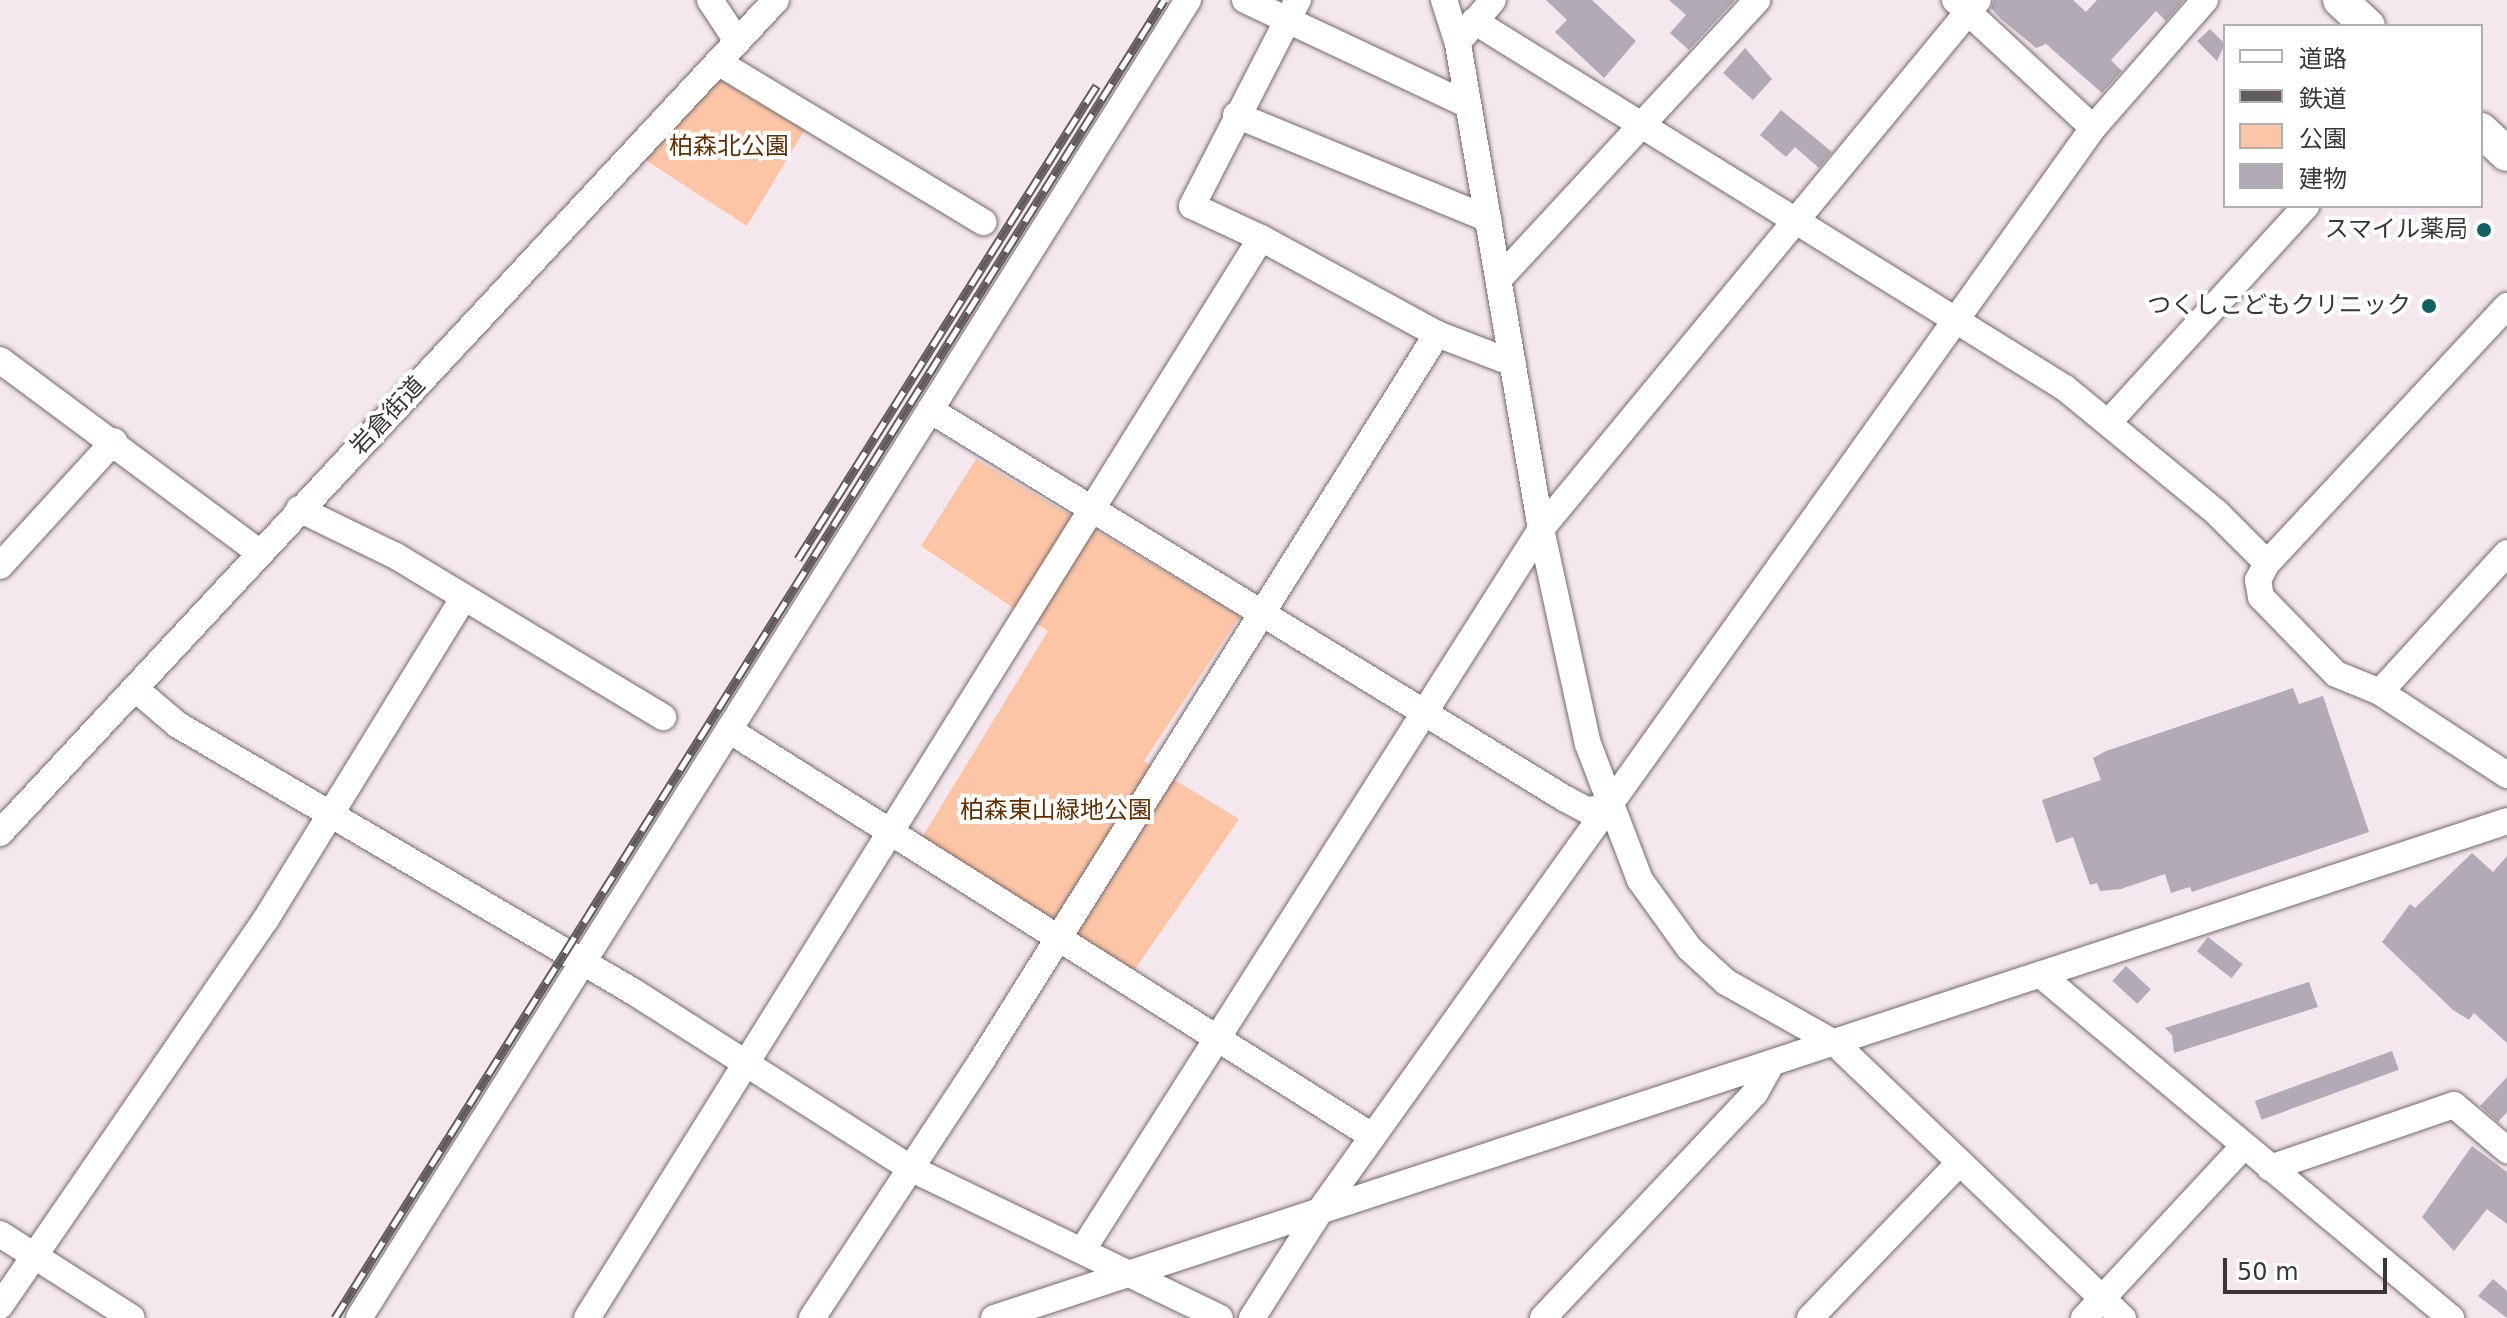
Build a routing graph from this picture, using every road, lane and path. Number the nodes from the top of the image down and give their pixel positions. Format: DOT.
graph roads {
  1 [pos="710,0"];
  2 [pos="776,0"];
  3 [pos="1188,0"];
  4 [pos="1245,0"];
  5 [pos="1444,0"];
  6 [pos="1493,0"];
  7 [pos="1757,0"];
  8 [pos="2205,0"];
  9 [pos="2340,0"];
  10 [pos="1967,4"];
  11 [pos="1290,10"];
  12 [pos="1474,21"];
  13 [pos="2366,24"];
  14 [pos="737,41"];
  15 [pos="1458,44"];
  16 [pos="718,62"];
  17 [pos="1468,105"];
  18 [pos="1236,115"];
  19 [pos="1636,127"];
  20 [pos="2093,128"];
  21 [pos="2483,132"];
  22 [pos="2507,154"];
  23 [pos="2304,208"];
  24 [pos="1488,219"];
  25 [pos="983,222"];
  26 [pos="1792,222"];
  27 [pos="1261,238"];
  28 [pos="1499,279"];
  29 [pos="2507,306"];
  30 [pos="1954,320"];
  31 [pos="1437,334"];
  32 [pos="0,360"];
  33 [pos="1513,363"];
  34 [pos="930,410"];
  35 [pos="2108,423"];
  36 [pos="114,441"];
  37 [pos="299,509"];
  38 [pos="1092,510"];
  39 [pos="1541,529"];
  40 [pos="257,551"];
  41 [pos="2507,553"];
  42 [pos="2267,563"];
  43 [pos="0,566"];
  44 [pos="463,599"];
  45 [pos="1258,616"];
  46 [pos="138,691"];
  47 [pos="2380,692"];
  48 [pos="1421,713"];
  49 [pos="663,717"];
  50 [pos="729,730"];
  51 [pos="2507,775"];
  52 [pos="1607,808"];
  53 [pos="331,813"];
  54 [pos="2507,821"];
  55 [pos="0,833"];
  56 [pos="894,833"];
  57 [pos="1054,941"];
  58 [pos="582,963"];
  59 [pos="2041,975"];
  60 [pos="1215,1039"];
  61 [pos="1836,1044"];
  62 [pos="1771,1064"];
  63 [pos="744,1065"];
  64 [pos="1372,1136"];
  65 [pos="2244,1146"];
  66 [pos="2507,1150"];
  67 [pos="1960,1162"];
  68 [pos="910,1168"];
  69 [pos="2270,1168"];
  70 [pos="1317,1214"];
  71 [pos="0,1234"];
  72 [pos="1082,1251"];
  73 [pos="32,1253"];
  74 [pos="1127,1276"];
  75 [pos="2103,1298"];
  76 [pos="0,1306"];
  77 [pos="1046,1309"];
  78 [pos="132,1318"];
  79 [pos="359,1318"];
  80 [pos="587,1318"];
  81 [pos="812,1318"];
  82 [pos="994,1318"];
  83 [pos="1220,1318"];
  84 [pos="1252,1318"];
  85 [pos="1543,1318"];
  86 [pos="1810,1318"];
  87 [pos="2084,1318"];
  88 [pos="2123,1318"];
  89 [pos="2451,1318"];
  1 -- 14 [label="street"];
  2 -- 14 [label="street, 岩倉街道"];
  3 -- 34 [label="street"];
  4 -- 11 [label="street"];
  5 -- 15 [label="street"];
  6 -- 12 [label="street"];
  7 -- 19 [label="street"];
  8 -- 20 [label="street"];
  9 -- 13 [label="main road"];
  10 -- 20 [label="street"];
  10 -- 26 [label="street"];
  11 -- 17 [label="street"];
  11 -- 18 [label="street"];
  12 -- 15 [label="street"];
  12 -- 19 [label="street"];
  14 -- 16 [label="street, 岩倉街道"];
  15 -- 17 [label="street"];
  16 -- 25 [label="street"];
  16 -- 37 [label="street, 岩倉街道"];
  17 -- 24 [label="street"];
  18 -- 24 [label="street"];
  18 -- 27 [label="street"];
  19 -- 26 [label="street"];
  19 -- 28 [label="street"];
  20 -- 30 [label="street"];
  21 -- 22 [label="main road"];
  23 -- 35 [label="street"];
  24 -- 28 [label="street"];
  26 -- 30 [label="street"];
  26 -- 39 [label="street"];
  27 -- 31 [label="street"];
  27 -- 38 [label="street"];
  28 -- 33 [label="street"];
  29 -- 42 [label="street"];
  30 -- 35 [label="street"];
  30 -- 52 [label="street"];
  31 -- 33 [label="street"];
  31 -- 45 [label="street"];
  32 -- 36 [label="street"];
  33 -- 39 [label="street"];
  34 -- 38 [label="street"];
  34 -- 50 [label="street"];
  35 -- 42 [label="street"];
  36 -- 40 [label="street"];
  36 -- 43 [label="street"];
  37 -- 40 [label="street, 岩倉街道"];
  37 -- 44 [label="street"];
  38 -- 45 [label="street"];
  38 -- 56 [label="street"];
  39 -- 48 [label="street"];
  39 -- 52 [label="street"];
  40 -- 46 [label="street, 岩倉街道"];
  41 -- 47 [label="street"];
  42 -- 47 [label="street"];
  44 -- 49 [label="street"];
  44 -- 53 [label="street"];
  45 -- 48 [label="street"];
  45 -- 57 [label="street"];
  46 -- 53 [label="street"];
  46 -- 55 [label="street, 岩倉街道"];
  47 -- 51 [label="street"];
  48 -- 52 [label="street"];
  48 -- 60 [label="street"];
  50 -- 56 [label="street"];
  50 -- 58 [label="street"];
  52 -- 61 [label="street"];
  52 -- 64 [label="street"];
  53 -- 58 [label="street"];
  53 -- 73 [label="street"];
  54 -- 59 [label="street"];
  56 -- 57 [label="street"];
  56 -- 63 [label="street"];
  57 -- 60 [label="street"];
  57 -- 68 [label="street"];
  58 -- 63 [label="street"];
  58 -- 79 [label="street"];
  59 -- 61 [label="street"];
  59 -- 65 [label="street"];
  60 -- 64 [label="street"];
  60 -- 72 [label="street"];
  61 -- 62 [label="street"];
  61 -- 67 [label="street"];
  62 -- 70 [label="street"];
  62 -- 85 [label="street"];
  63 -- 68 [label="street"];
  63 -- 80 [label="street"];
  64 -- 70 [label="street"];
  65 -- 69 [label="street"];
  65 -- 75 [label="street"];
  66 -- 69 [label="street"];
  67 -- 75 [label="street"];
  67 -- 86 [label="street"];
  68 -- 72 [label="street"];
  68 -- 81 [label="street"];
  69 -- 89 [label="street"];
  70 -- 74 [label="street"];
  70 -- 84 [label="street"];
  71 -- 73 [label="street"];
  72 -- 74 [label="street"];
  73 -- 76 [label="street"];
  73 -- 78 [label="street"];
  74 -- 77 [label="street"];
  74 -- 83 [label="street"];
  75 -- 87 [label="street"];
  75 -- 88 [label="street"];
  77 -- 82 [label="street"];
}
